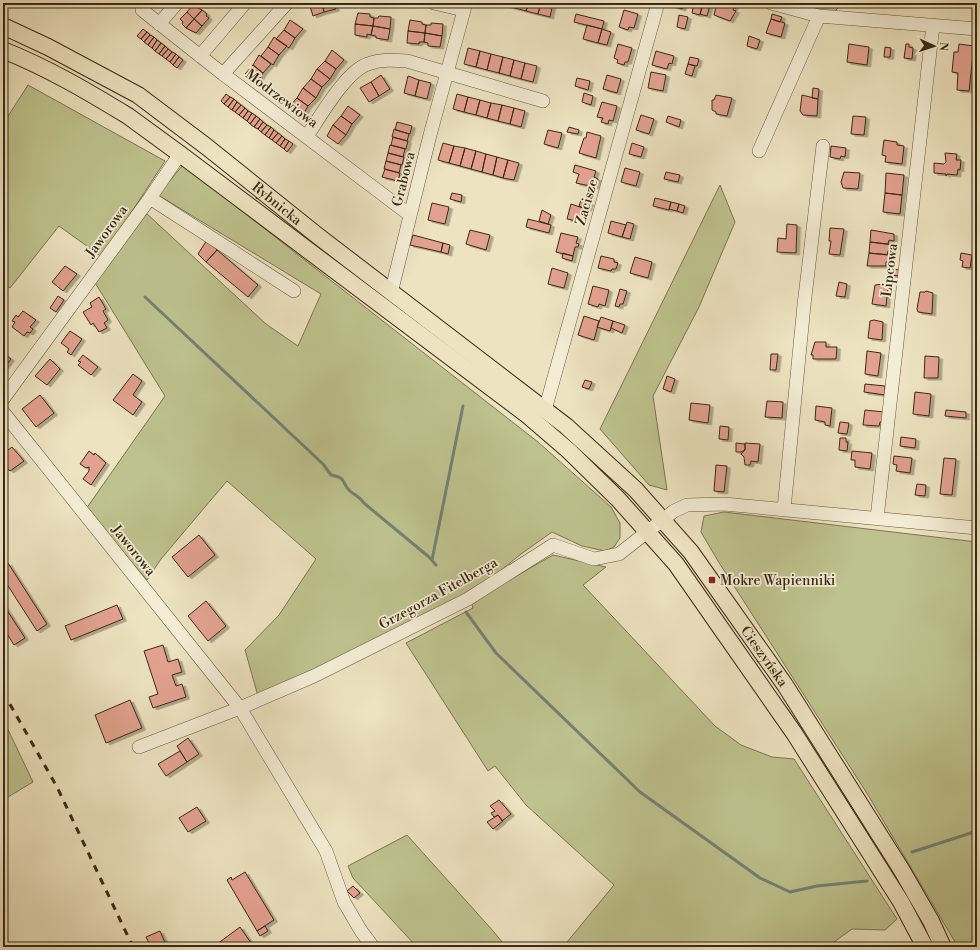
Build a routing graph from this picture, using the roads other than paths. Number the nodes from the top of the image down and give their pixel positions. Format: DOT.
graph roads {
  1 [pos="142,3"];
  2 [pos="177,3"];
  3 [pos="246,3"];
  4 [pos="287,3"];
  5 [pos="434,3"];
  6 [pos="658,3"];
  7 [pos="771,3"];
  8 [pos="465,6"];
  9 [pos="820,16"];
  10 [pos="159,24"];
  11 [pos="933,25"];
  12 [pos="3,26"];
  13 [pos="977,29"];
  14 [pos="3,50"];
  15 [pos="200,56"];
  16 [pos="448,73"];
  17 [pos="223,74"];
  18 [pos="543,101"];
  19 [pos="307,136"];
  20 [pos="823,146"];
  21 [pos="759,151"];
  22 [pos="180,154"];
  23 [pos="150,198"];
  24 [pos="410,215"];
  25 [pos="294,291"];
  26 [pos="391,293"];
  27 [pos="3,399"];
  28 [pos="536,410"];
  29 [pos="3,412"];
  30 [pos="784,509"];
  31 [pos="877,518"];
  32 [pos="664,520"];
  33 [pos="977,528"];
  34 [pos="648,532"];
  35 [pos="240,708"];
  36 [pos="139,747"];
  37 [pos="373,947"];
  38 [pos="925,947"];
  39 [pos="943,947"];
  1 -- 10 [label="street, Modrzewiowa"];
  2 -- 10 [label="street"];
  3 -- 15 [label="street"];
  4 -- 17 [label="street"];
  5 -- 8 [label="street"];
  6 -- 28 [label="street, Zacisze"];
  7 -- 9 [label="street"];
  8 -- 16 [label="street, Grabowa"];
  9 -- 11 [label="street"];
  9 -- 21 [label="street"];
  10 -- 15 [label="street, Modrzewiowa"];
  11 -- 13 [label="street"];
  11 -- 31 [label="street, Lipcowa"];
  12 -- 26 [label="main road, Rybnicka"];
  14 -- 22 [label="main road, Rybnicka"];
  15 -- 17 [label="street, Modrzewiowa"];
  16 -- 18 [label="street"];
  16 -- 19 [label="street"];
  16 -- 24 [label="street, Grabowa"];
  17 -- 19 [label="street, Modrzewiowa"];
  19 -- 24 [label="street, Modrzewiowa"];
  20 -- 30 [label="street"];
  22 -- 23 [label="street, Jaworowa"];
  22 -- 28 [label="main road, Rybnicka"];
  23 -- 25 [label="street"];
  23 -- 27 [label="street, Jaworowa"];
  24 -- 26 [label="street, Grabowa"];
  26 -- 28 [label="main road, Rybnicka"];
  28 -- 32 [label="main road, Cieszyńska"];
  28 -- 34 [label="main road, Cieszyńska"];
  29 -- 35 [label="street, Jaworowa"];
  30 -- 31 [label="street"];
  30 -- 32 [label="street"];
  31 -- 33 [label="street"];
  32 -- 34 [label="street"];
  32 -- 39 [label="main road, Cieszyńska"];
  34 -- 35 [label="street, Grzegorza Fitelberga"];
  34 -- 38 [label="main road, Cieszyńska"];
  35 -- 36 [label="street, Grzegorza Fitelberga"];
  35 -- 37 [label="street"];
}
